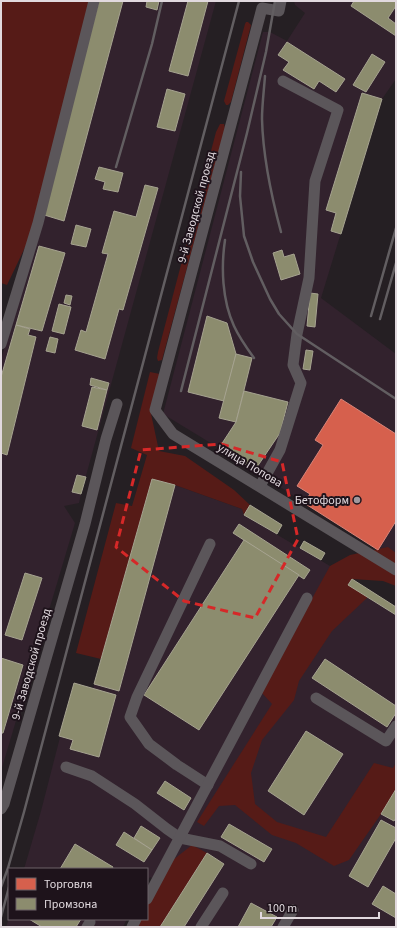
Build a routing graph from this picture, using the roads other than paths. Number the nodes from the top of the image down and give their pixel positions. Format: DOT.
graph roads {
  1 [pos="94,1"];
  2 [pos="281,1"];
  3 [pos="283,81"];
  4 [pos="1,344"];
  5 [pos="117,404"];
  6 [pos="173,434"];
  7 [pos="260,486"];
  8 [pos="210,544"];
  9 [pos="396,570"];
  10 [pos="307,598"];
  11 [pos="316,698"];
  12 [pos="396,726"];
  13 [pos="66,767"];
  14 [pos="208,785"];
  15 [pos="1,809"];
  16 [pos="180,838"];
  17 [pos="251,864"];
  18 [pos="223,893"];
  19 [pos="148,897"];
  20 [pos="293,910"];
  21 [pos="201,927"];
  22 [pos="282,927"];
  1 -- 4 [label="street"];
  2 -- 6 [label="street, 9-й Заводской проезд"];
  3 -- 7 [label="street"];
  5 -- 15 [label="street, 9-й Заводской проезд"];
  6 -- 7 [label="street, улица Попова"];
  7 -- 9 [label="street, улица Попова"];
  8 -- 14 [label="street"];
  10 -- 14 [label="street"];
  11 -- 12 [label="street"];
  13 -- 16 [label="street"];
  14 -- 16 [label="street"];
  16 -- 17 [label="street"];
  16 -- 19 [label="street"];
  18 -- 21 [label="street"];
  20 -- 22 [label="street"];
}
